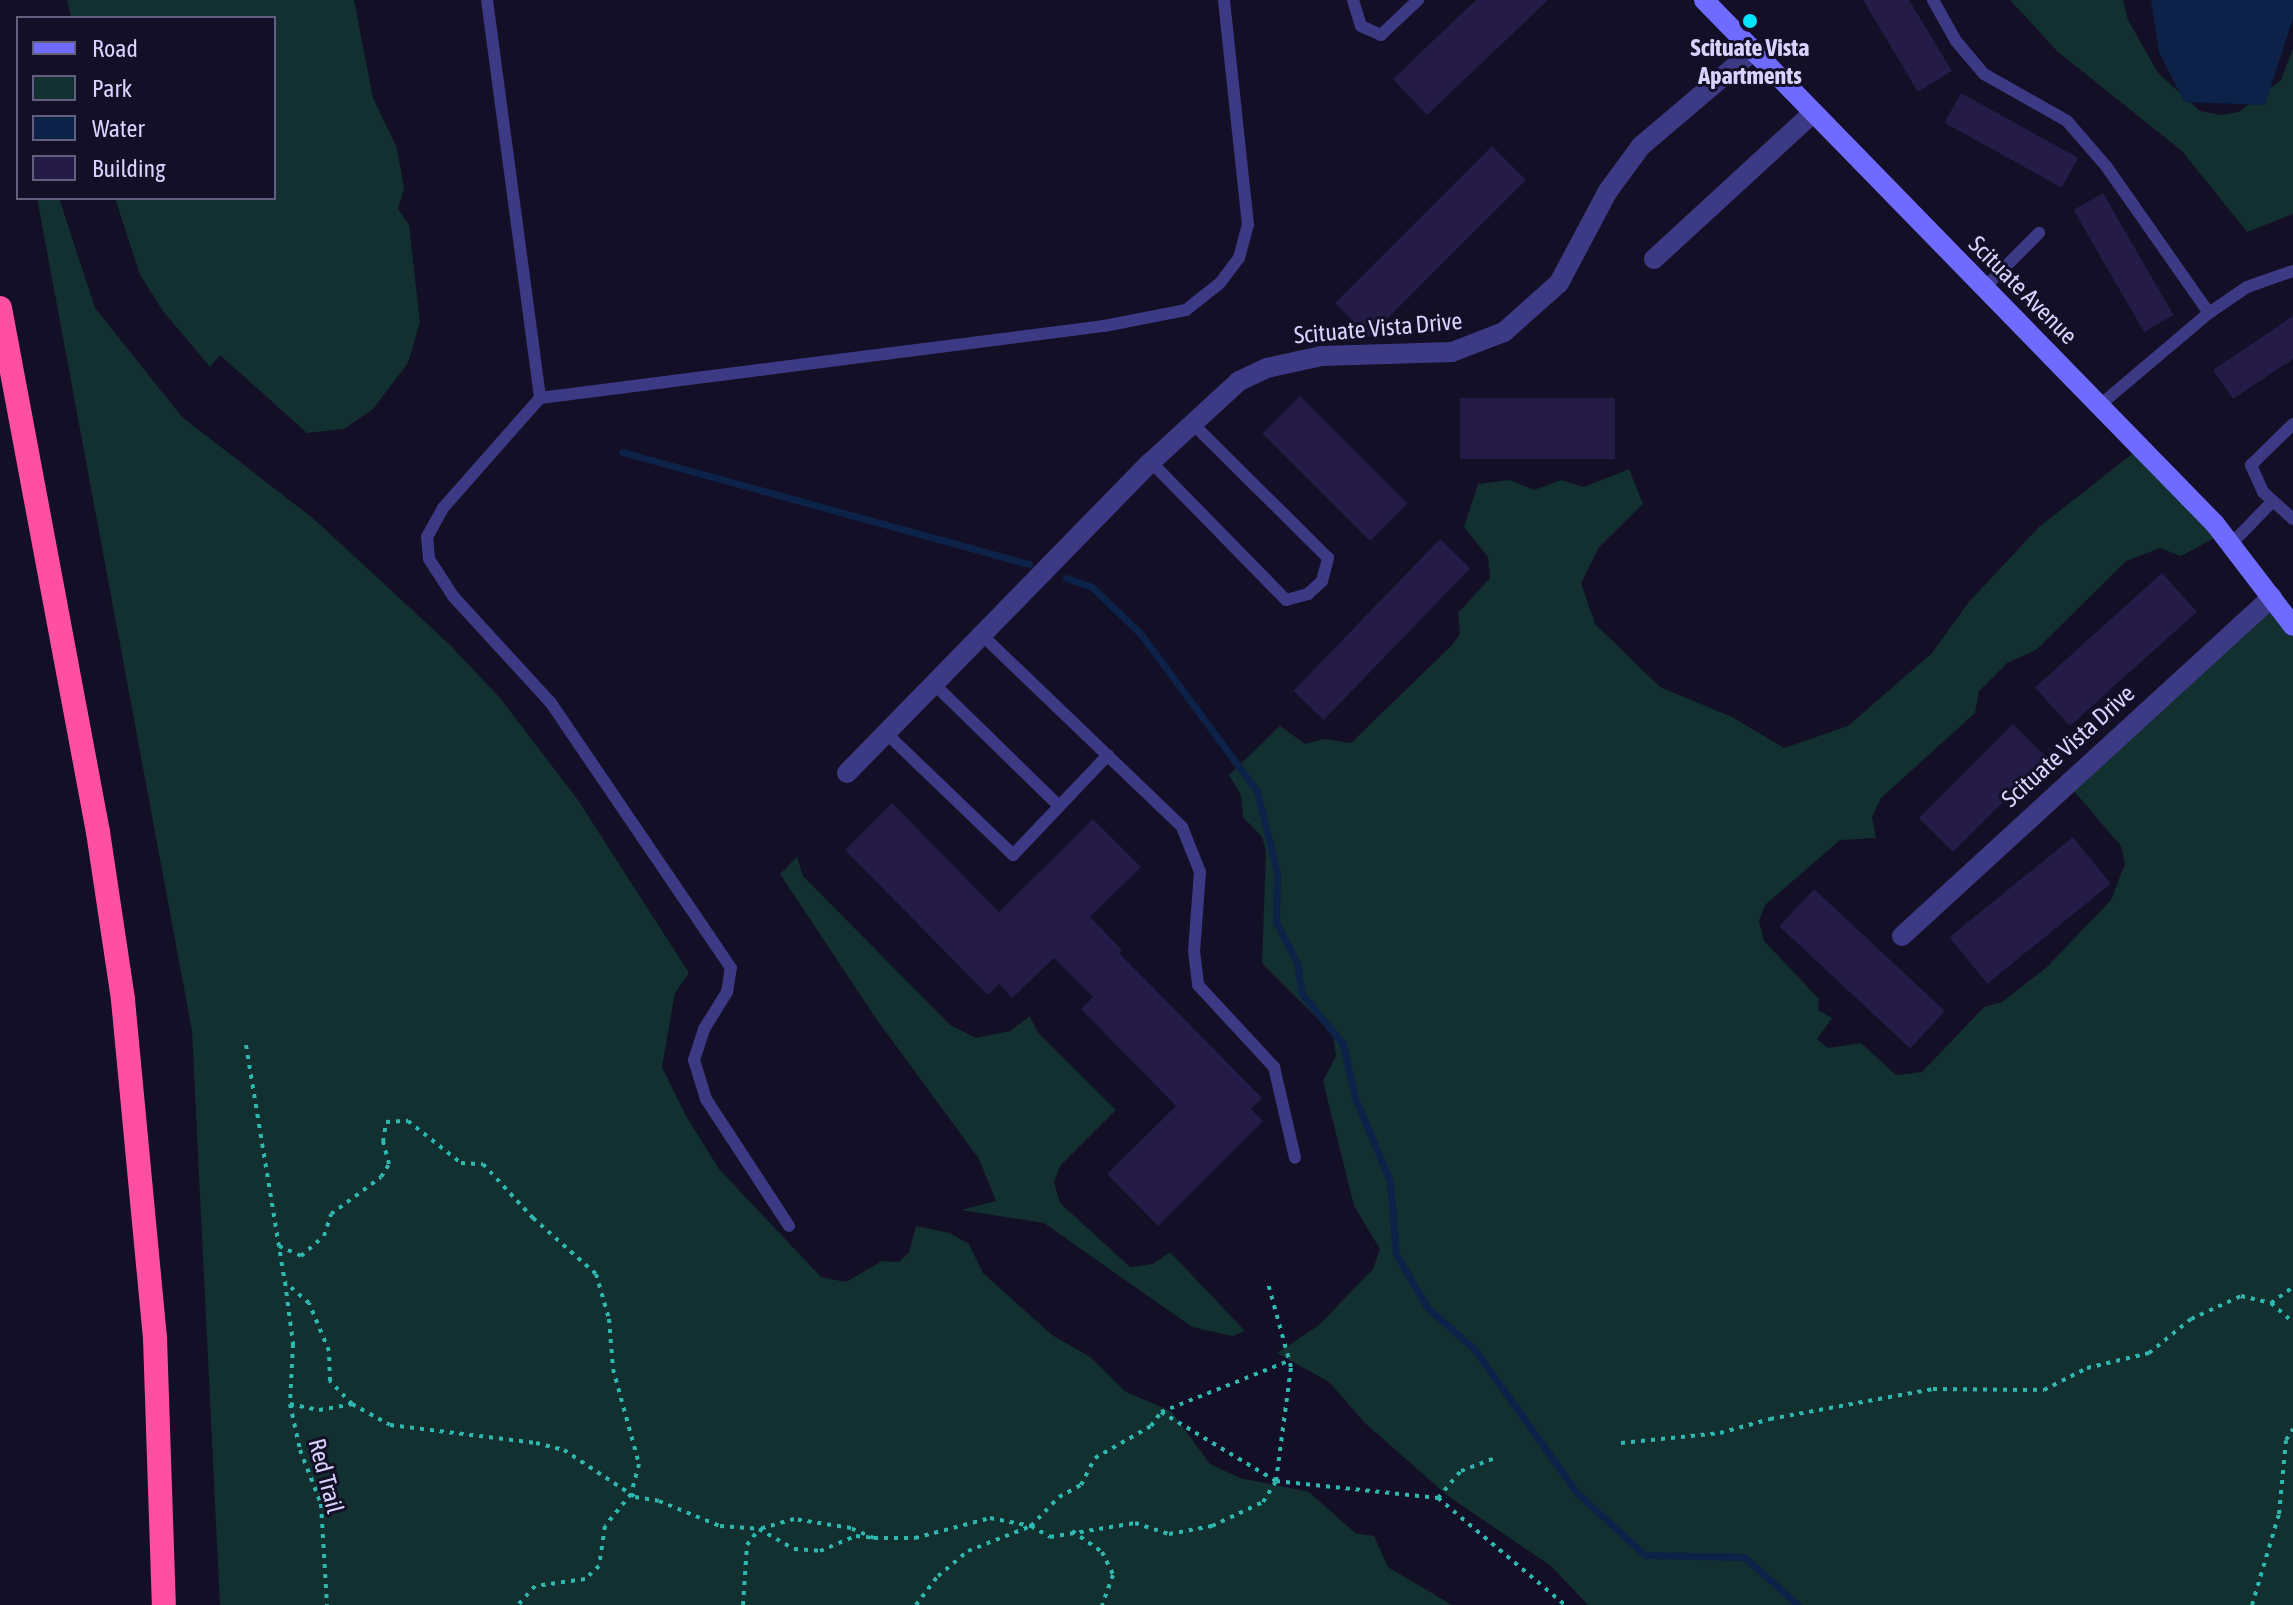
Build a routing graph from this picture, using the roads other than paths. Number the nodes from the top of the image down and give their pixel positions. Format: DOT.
graph roads {
  1 [pos="487,0"];
  2 [pos="1224,0"];
  3 [pos="1353,0"];
  4 [pos="1418,0"];
  5 [pos="1704,0"];
  6 [pos="1933,0"];
  7 [pos="1753,51"];
  8 [pos="1813,113"];
  9 [pos="2039,233"];
  10 [pos="1654,259"];
  11 [pos="2293,271"];
  12 [pos="1984,288"];
  13 [pos="0,308"];
  14 [pos="2209,313"];
  15 [pos="540,398"];
  16 [pos="2100,405"];
  17 [pos="1192,423"];
  18 [pos="2293,424"];
  19 [pos="1151,462"];
  20 [pos="2273,501"];
  21 [pos="2293,519"];
  22 [pos="2231,544"];
  23 [pos="2272,597"];
  24 [pos="2293,626"];
  25 [pos="983,636"];
  26 [pos="935,685"];
  27 [pos="887,734"];
  28 [pos="1108,755"];
  29 [pos="847,773"];
  30 [pos="1059,806"];
  31 [pos="1902,936"];
  32 [pos="1295,1158"];
  33 [pos="789,1226"];
  34 [pos="164,1605"];
  1 -- 15 [label="lane"];
  2 -- 15 [label="lane"];
  3 -- 4 [label="lane"];
  5 -- 7 [label="main road, Scituate Avenue"];
  6 -- 14 [label="lane"];
  7 -- 8 [label="main road, Scituate Avenue"];
  7 -- 17 [label="street, Scituate Vista Drive"];
  8 -- 10 [label="street"];
  8 -- 12 [label="main road, Scituate Avenue"];
  9 -- 12 [label="lane"];
  11 -- 14 [label="lane"];
  12 -- 16 [label="main road, Scituate Avenue"];
  13 -- 34 [label="highway"];
  14 -- 16 [label="lane"];
  15 -- 33 [label="lane"];
  16 -- 22 [label="main road, Scituate Avenue"];
  17 -- 19 [label="street, Scituate Vista Drive"];
  17 -- 19 [label="lane"];
  18 -- 20 [label="lane"];
  19 -- 25 [label="street, Scituate Vista Drive"];
  20 -- 21 [label="lane"];
  20 -- 22 [label="lane"];
  22 -- 23 [label="main road, Scituate Avenue"];
  23 -- 24 [label="main road, Scituate Avenue"];
  23 -- 31 [label="street, Scituate Vista Drive"];
  25 -- 26 [label="street, Scituate Vista Drive"];
  25 -- 28 [label="lane"];
  26 -- 27 [label="street, Scituate Vista Drive"];
  26 -- 30 [label="lane"];
  27 -- 29 [label="street, Scituate Vista Drive"];
  27 -- 30 [label="lane"];
  28 -- 30 [label="lane"];
  28 -- 32 [label="lane"];
}
